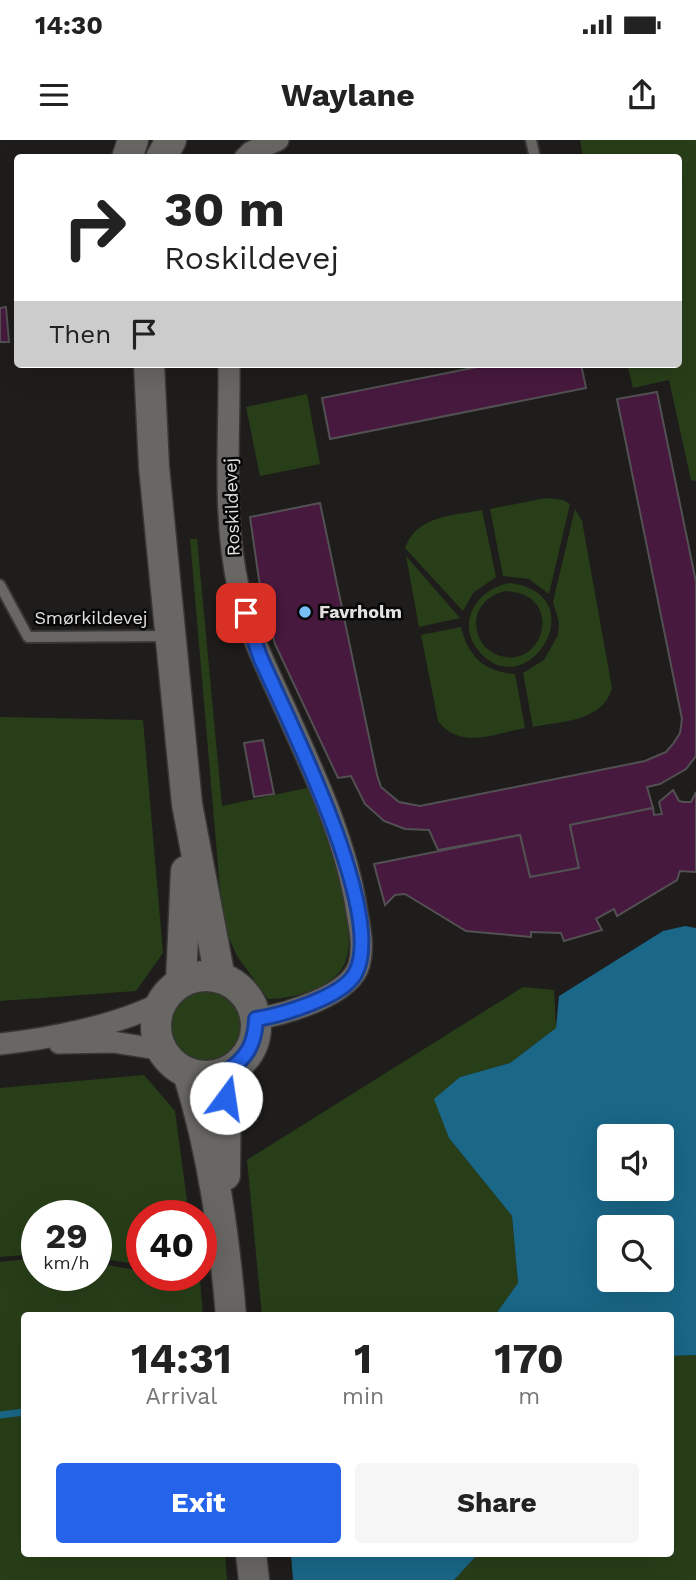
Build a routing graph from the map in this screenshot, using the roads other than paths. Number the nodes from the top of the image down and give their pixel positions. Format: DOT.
graph roads {
  1 [pos="278,140"];
  2 [pos="249,154"];
  3 [pos="136,368"];
  4 [pos="149,368"];
  5 [pos="234,368"];
  6 [pos="154,467"];
  7 [pos="0,584"];
  8 [pos="171,635"];
  9 [pos="187,804"];
  10 [pos="220,978"];
  11 [pos="172,992"];
  12 [pos="256,1019"];
  13 [pos="4,1043"];
  14 [pos="163,1051"];
  15 [pos="226,1072"];
  16 [pos="188,1073"];
  17 [pos="223,1221"];
  18 [pos="231,1312"];
  19 [pos="251,1557"];
  20 [pos="254,1580"];
  1 -- 2 [label="street"];
  3 -- 6 [label="street"];
  4 -- 6 [label="street"];
  5 -- 12 [label="street, Roskildevej"];
  6 -- 8 [label="street"];
  7 -- 8 [label="lane, Smørkildevej"];
  8 -- 9 [label="street"];
  9 -- 10 [label="street"];
  9 -- 11 [label="street"];
  10 -- 11 [label="street"];
  10 -- 12 [label="street"];
  11 -- 13 [label="street"];
  11 -- 14 [label="street"];
  12 -- 15 [label="street"];
  13 -- 14 [label="street"];
  14 -- 16 [label="street"];
  15 -- 16 [label="street"];
  15 -- 17 [label="street"];
  16 -- 17 [label="street"];
  17 -- 18 [label="street"];
  19 -- 20 [label="street"];
}
